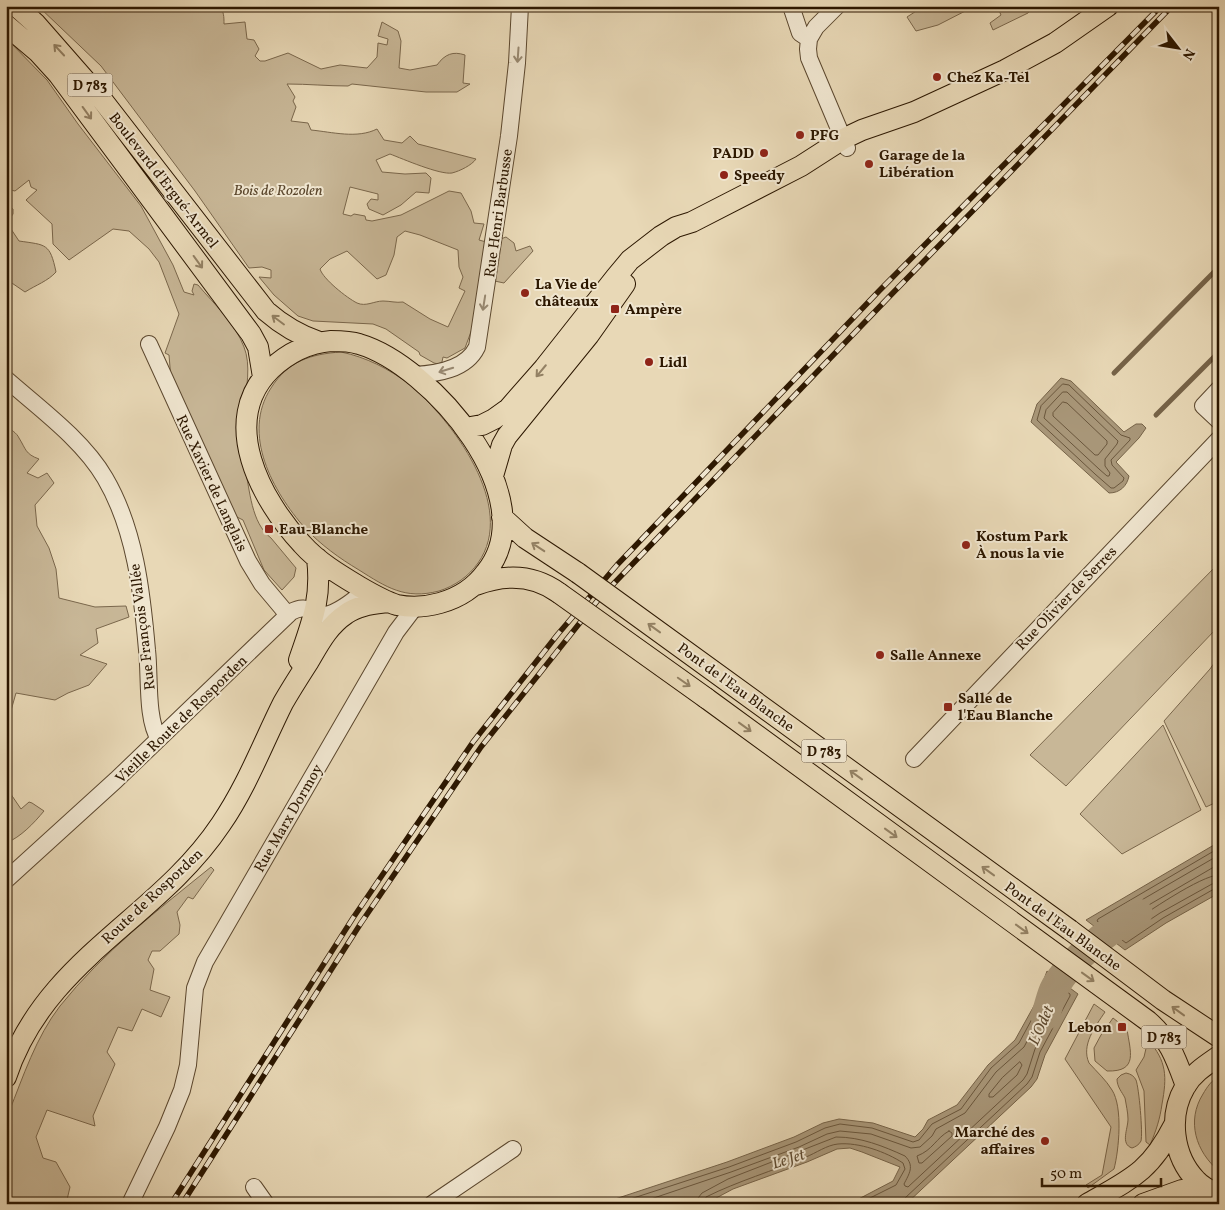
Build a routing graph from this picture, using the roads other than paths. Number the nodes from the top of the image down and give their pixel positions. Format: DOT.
graph roads {
  1 [pos="16,6"];
  2 [pos="520,6"];
  3 [pos="790,6"];
  4 [pos="837,6"];
  5 [pos="1108,6"];
  6 [pos="6,25"];
  7 [pos="809,40"];
  8 [pos="845,144"];
  9 [pos="319,342"];
  10 [pos="149,344"];
  11 [pos="572,346"];
  12 [pos="414,375"];
  13 [pos="263,378"];
  14 [pos="6,379"];
  15 [pos="1219,389"];
  16 [pos="1219,422"];
  17 [pos="465,428"];
  18 [pos="1219,438"];
  19 [pos="493,476"];
  20 [pos="502,517"];
  21 [pos="317,558"];
  22 [pos="474,586"];
  23 [pos="366,590"];
  24 [pos="389,602"];
  25 [pos="416,608"];
  26 [pos="315,613"];
  27 [pos="288,615"];
  28 [pos="283,704"];
  29 [pos="159,739"];
  30 [pos="914,758"];
  31 [pos="6,880"];
  32 [pos="1219,1038"];
  33 [pos="1219,1056"];
  34 [pos="6,1077"];
  35 [pos="1186,1086"];
  36 [pos="1174,1125"];
  37 [pos="513,1149"];
  38 [pos="254,1187"];
  39 [pos="1213,1192"];
  40 [pos="130,1204"];
  41 [pos="266,1204"];
  42 [pos="432,1204"];
  43 [pos="1087,1204"];
  44 [pos="1143,1204"];
  9 -- 1 [label="main road, Boulevard d'Ergué-Armel / D 783, one-way"];
  2 -- 12 [label="street, Rue Henri Barbusse, one-way"];
  3 -- 7 [label="street"];
  4 -- 7 [label="street"];
  5 -- 8 [label="main road"];
  6 -- 13 [label="main road, Boulevard d'Ergué-Armel / D 783, one-way"];
  7 -- 8 [label="street"];
  8 -- 11 [label="main road"];
  9 -- 12 [label="main road"];
  9 -- 13 [label="main road"];
  10 -- 27 [label="street, Rue Xavier de Langlais"];
  11 -- 17 [label="main road, one-way"];
  11 -- 19 [label="main road"];
  12 -- 17 [label="main road"];
  13 -- 21 [label="main road"];
  14 -- 29 [label="street, Rue François Vallée"];
  15 -- 16 [label="street"];
  17 -- 19 [label="main road"];
  18 -- 30 [label="street, Rue Olivier de Serres"];
  19 -- 20 [label="main road"];
  20 -- 22 [label="main road"];
  32 -- 20 [label="main road, Pont de l'Eau Blanche / D 783, one-way, bridge"];
  21 -- 23 [label="main road"];
  21 -- 26 [label="main road, Route de Rosporden"];
  22 -- 25 [label="main road"];
  22 -- 35 [label="main road, Pont de l'Eau Blanche / D 783, one-way, bridge"];
  23 -- 24 [label="main road"];
  23 -- 26 [label="street"];
  24 -- 25 [label="main road"];
  24 -- 28 [label="main road, Route de Rosporden"];
  25 -- 40 [label="street, Rue Marx Dormoy"];
  26 -- 27 [label="street"];
  26 -- 28 [label="main road, Route de Rosporden"];
  27 -- 29 [label="street, Vieille Route de Rosporden"];
  28 -- 34 [label="main road, Route de Rosporden"];
  29 -- 31 [label="street, Vieille Route de Rosporden"];
  33 -- 35 [label="main road"];
  35 -- 36 [label="main road"];
  36 -- 39 [label="main road"];
  36 -- 43 [label="main road"];
  37 -- 42 [label="street"];
  38 -- 41 [label="street"];
  39 -- 44 [label="main road"];
}
